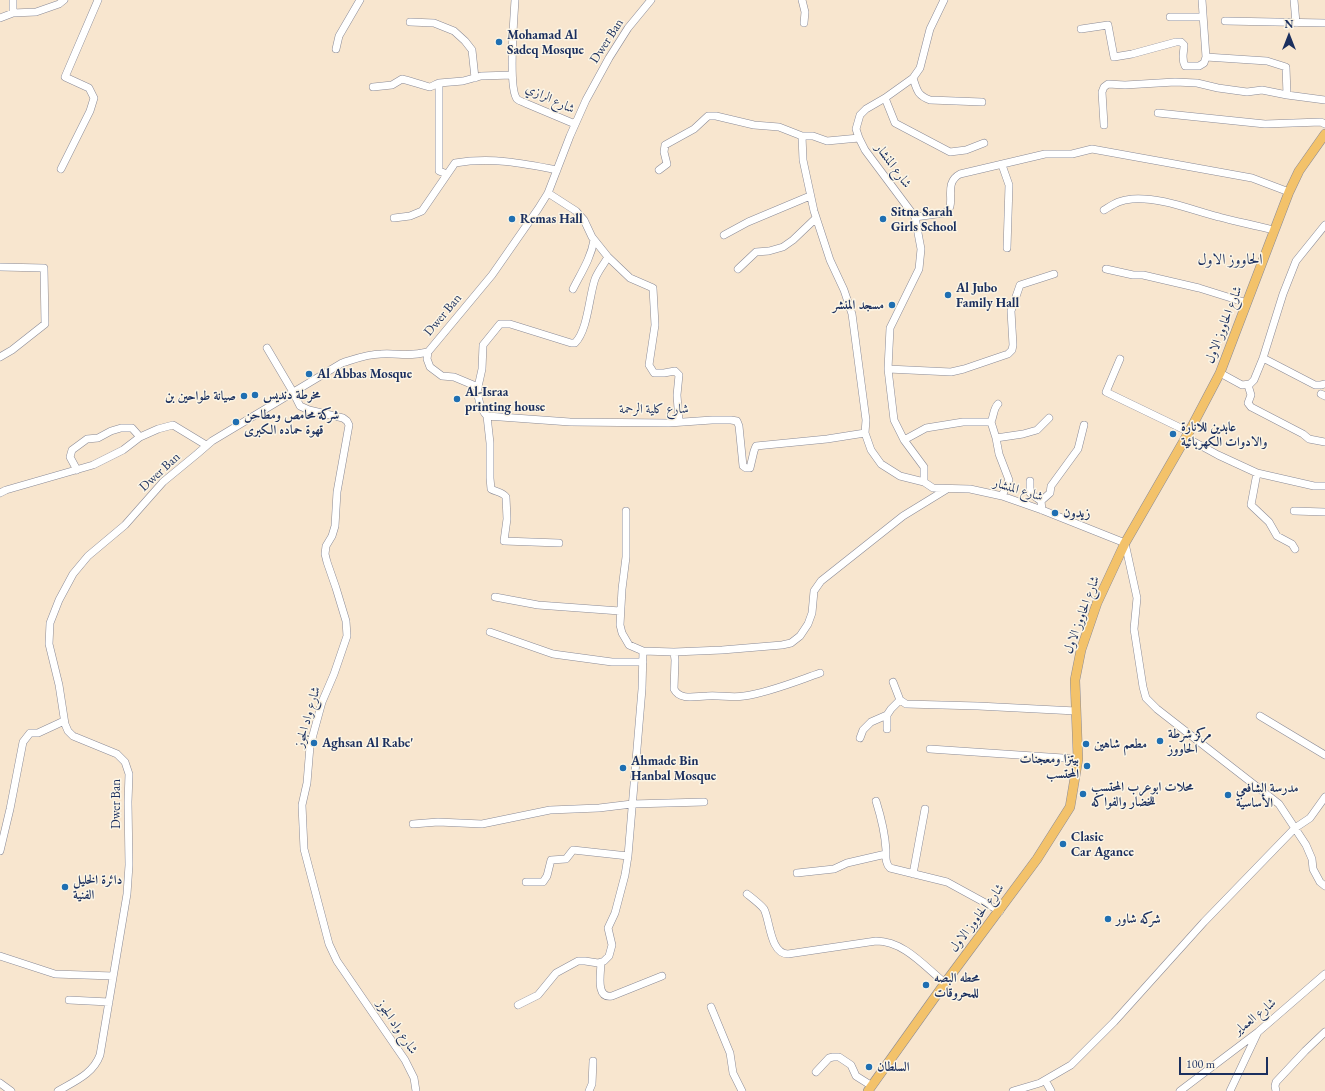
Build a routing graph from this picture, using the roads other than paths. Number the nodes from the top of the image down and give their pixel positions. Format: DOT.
graph roads {
  1 [pos="13,0"];
  2 [pos="64,0"];
  3 [pos="98,0"];
  4 [pos="360,0"];
  5 [pos="515,0"];
  6 [pos="651,0"];
  7 [pos="802,0"];
  8 [pos="944,0"];
  9 [pos="1202,0"];
  10 [pos="1294,0"];
  11 [pos="13,13"];
  12 [pos="1170,17"];
  13 [pos="1203,17"];
  14 [pos="0,18"];
  15 [pos="1225,21"];
  16 [pos="410,22"];
  17 [pos="804,22"];
  18 [pos="1296,23"];
  19 [pos="1325,23"];
  20 [pos="1081,30"];
  21 [pos="336,49"];
  22 [pos="1206,57"];
  23 [pos="512,75"];
  24 [pos="474,78"];
  25 [pos="913,78"];
  26 [pos="439,82"];
  27 [pos="373,88"];
  28 [pos="1287,95"];
  29 [pos="884,98"];
  30 [pos="1325,100"];
  31 [pos="982,102"];
  32 [pos="1158,113"];
  33 [pos="575,124"];
  34 [pos="1325,124"];
  35 [pos="1104,125"];
  36 [pos="1325,134"];
  37 [pos="802,136"];
  38 [pos="859,138"];
  39 [pos="984,143"];
  40 [pos="1002,165"];
  41 [pos="61,169"];
  42 [pos="557,170"];
  43 [pos="659,170"];
  44 [pos="447,174"];
  45 [pos="1288,192"];
  46 [pos="548,193"];
  47 [pos="810,196"];
  48 [pos="1104,210"];
  49 [pos="915,217"];
  50 [pos="394,218"];
  51 [pos="816,218"];
  52 [pos="1324,227"];
  53 [pos="1273,230"];
  54 [pos="724,235"];
  55 [pos="594,240"];
  56 [pos="1007,248"];
  57 [pos="608,257"];
  58 [pos="0,267"];
  59 [pos="738,269"];
  60 [pos="1106,269"];
  61 [pos="1054,274"];
  62 [pos="573,289"];
  63 [pos="1247,303"];
  64 [pos="267,348"];
  65 [pos="428,352"];
  66 [pos="0,357"];
  67 [pos="1263,358"];
  68 [pos="1120,359"];
  69 [pos="888,369"];
  70 [pos="1220,373"];
  71 [pos="1325,384"];
  72 [pos="1248,385"];
  73 [pos="478,387"];
  74 [pos="293,392"];
  75 [pos="998,404"];
  76 [pos="487,416"];
  77 [pos="1049,418"];
  78 [pos="679,422"];
  79 [pos="991,422"];
  80 [pos="1084,425"];
  81 [pos="865,433"];
  82 [pos="1187,435"];
  83 [pos="140,437"];
  84 [pos="996,438"];
  85 [pos="904,440"];
  86 [pos="1325,442"];
  87 [pos="206,445"];
  88 [pos="77,470"];
  89 [pos="1257,473"];
  90 [pos="1030,481"];
  91 [pos="924,482"];
  92 [pos="1325,486"];
  93 [pos="947,489"];
  94 [pos="0,493"];
  95 [pos="1002,496"];
  96 [pos="1041,501"];
  97 [pos="1042,510"];
  98 [pos="626,511"];
  99 [pos="1294,511"];
  100 [pos="1325,512"];
  101 [pos="559,543"];
  102 [pos="1125,543"];
  103 [pos="1295,549"];
  104 [pos="495,597"];
  105 [pos="620,611"];
  106 [pos="490,632"];
  107 [pos="643,652"];
  108 [pos="674,652"];
  109 [pos="643,662"];
  110 [pos="820,673"];
  111 [pos="893,682"];
  112 [pos="900,700"];
  113 [pos="1076,711"];
  114 [pos="887,715"];
  115 [pos="1260,716"];
  116 [pos="64,721"];
  117 [pos="888,729"];
  118 [pos="860,738"];
  119 [pos="930,749"];
  120 [pos="1325,755"];
  121 [pos="1078,759"];
  122 [pos="1325,797"];
  123 [pos="876,801"];
  124 [pos="704,802"];
  125 [pos="632,804"];
  126 [pos="925,809"];
  127 [pos="3,822"];
  128 [pos="413,824"];
  129 [pos="1295,828"];
  130 [pos="0,851"];
  131 [pos="886,854"];
  132 [pos="628,856"];
  133 [pos="797,873"];
  134 [pos="913,874"];
  135 [pos="526,882"];
  136 [pos="1325,886"];
  137 [pos="748,894"];
  138 [pos="1000,911"];
  139 [pos="0,956"];
  140 [pos="601,962"];
  141 [pos="1325,974"];
  142 [pos="113,976"];
  143 [pos="662,976"];
  144 [pos="945,983"];
  145 [pos="69,1000"];
  146 [pos="109,1002"];
  147 [pos="518,1005"];
  148 [pos="711,1007"];
  149 [pos="1258,1032"];
  150 [pos="1325,1032"];
  151 [pos="593,1061"];
  152 [pos="816,1072"];
  153 [pos="1045,1080"];
  154 [pos="0,1083"];
  155 [pos="871,1089"];
  156 [pos="11,1091"];
  157 [pos="58,1091"];
  158 [pos="416,1091"];
  159 [pos="589,1091"];
  160 [pos="742,1091"];
  161 [pos="1013,1091"];
  162 [pos="1051,1091"];
  163 [pos="1180,1091"];
  164 [pos="1230,1091"];
  165 [pos="1276,1091"];
  1 -- 11 [label="street"];
  2 -- 11 [label="street"];
  3 -- 41 [label="street"];
  4 -- 21 [label="street"];
  5 -- 23 [label="street, شارع الرازي"];
  6 -- 33 [label="street, Dwer Ban"];
  7 -- 17 [label="street"];
  8 -- 25 [label="street, شارع المنشار"];
  9 -- 13 [label="street"];
  10 -- 18 [label="street"];
  11 -- 14 [label="street"];
  12 -- 13 [label="street"];
  13 -- 22 [label="street"];
  15 -- 18 [label="street"];
  16 -- 24 [label="street"];
  18 -- 19 [label="street"];
  20 -- 22 [label="street"];
  22 -- 28 [label="street"];
  23 -- 24 [label="street"];
  23 -- 33 [label="street, شارع الرازي"];
  24 -- 26 [label="street"];
  25 -- 29 [label="street, شارع المنشار"];
  25 -- 31 [label="street"];
  26 -- 27 [label="street"];
  26 -- 44 [label="street"];
  28 -- 30 [label="street"];
  28 -- 35 [label="street"];
  29 -- 38 [label="street, شارع المنشار"];
  29 -- 39 [label="street"];
  32 -- 34 [label="street"];
  33 -- 42 [label="street, Dwer Ban"];
  36 -- 45 [label="main road, شارع الحاووز الاول"];
  37 -- 38 [label="street"];
  37 -- 43 [label="street"];
  37 -- 47 [label="street, شارع المنشار"];
  38 -- 49 [label="street, شارع المنشار"];
  40 -- 45 [label="street"];
  40 -- 49 [label="street"];
  40 -- 56 [label="street"];
  42 -- 44 [label="street"];
  42 -- 46 [label="street, Dwer Ban"];
  44 -- 50 [label="street"];
  45 -- 53 [label="main road, شارع الحاووز الاول"];
  46 -- 55 [label="street"];
  46 -- 65 [label="street, Dwer Ban"];
  47 -- 51 [label="street, شارع المنشار"];
  47 -- 54 [label="street"];
  48 -- 53 [label="street"];
  49 -- 69 [label="street, شارع المنشار"];
  51 -- 59 [label="street"];
  51 -- 81 [label="street, شارع المنشار"];
  52 -- 67 [label="street"];
  53 -- 63 [label="main road, شارع الحاووز الاول"];
  55 -- 57 [label="street"];
  55 -- 62 [label="street"];
  57 -- 73 [label="street"];
  57 -- 78 [label="street"];
  58 -- 66 [label="street"];
  60 -- 63 [label="street"];
  61 -- 69 [label="street"];
  63 -- 70 [label="main road, شارع الحاووز الاول"];
  64 -- 74 [label="street"];
  65 -- 73 [label="street"];
  65 -- 74 [label="street, Dwer Ban"];
  67 -- 71 [label="street"];
  67 -- 72 [label="street"];
  68 -- 82 [label="street"];
  69 -- 85 [label="street, شارع المنشار"];
  70 -- 72 [label="street"];
  70 -- 82 [label="main road, شارع الحاووز الاول"];
  72 -- 86 [label="street"];
  73 -- 76 [label="street"];
  74 -- 87 [label="street, Dwer Ban"];
  74 -- 158 [label="street, شارع واد الجوز"];
  75 -- 79 [label="street"];
  76 -- 78 [label="street, شارع كلية الرحمة"];
  76 -- 101 [label="street"];
  77 -- 84 [label="street"];
  78 -- 81 [label="street, شارع كلية الرحمة"];
  79 -- 84 [label="street"];
  79 -- 85 [label="street"];
  80 -- 96 [label="street"];
  81 -- 91 [label="street, شارع المنشار"];
  82 -- 89 [label="street"];
  82 -- 102 [label="main road, شارع الحاووز الاول"];
  83 -- 87 [label="street"];
  83 -- 88 [label="street"];
  83 -- 88 [label="street"];
  84 -- 95 [label="street"];
  85 -- 91 [label="street, شارع المنشار"];
  87 -- 116 [label="street, Dwer Ban"];
  88 -- 94 [label="street"];
  89 -- 92 [label="street"];
  89 -- 103 [label="street"];
  90 -- 96 [label="street"];
  91 -- 93 [label="street, شارع المنشار"];
  93 -- 95 [label="street, شارع المنشار"];
  93 -- 108 [label="street"];
  95 -- 97 [label="street, شارع المنشار"];
  96 -- 97 [label="street"];
  97 -- 102 [label="street, شارع المنشار"];
  98 -- 105 [label="street"];
  99 -- 100 [label="street"];
  102 -- 113 [label="main road, شارع الحاووز الاول"];
  102 -- 129 [label="street"];
  104 -- 105 [label="street"];
  105 -- 107 [label="street"];
  106 -- 109 [label="street"];
  107 -- 108 [label="street"];
  107 -- 109 [label="street"];
  108 -- 110 [label="street"];
  109 -- 125 [label="street"];
  111 -- 112 [label="street"];
  112 -- 113 [label="street"];
  112 -- 114 [label="street"];
  113 -- 121 [label="main road, شارع الحاووز الاول"];
  114 -- 117 [label="street"];
  114 -- 118 [label="street"];
  115 -- 120 [label="street"];
  116 -- 127 [label="street"];
  116 -- 142 [label="street, Dwer Ban"];
  119 -- 121 [label="street"];
  121 -- 138 [label="main road, شارع الحاووز الاول"];
  122 -- 129 [label="street"];
  123 -- 131 [label="street"];
  124 -- 125 [label="street"];
  125 -- 128 [label="street"];
  125 -- 132 [label="street"];
  126 -- 134 [label="street"];
  127 -- 130 [label="street"];
  129 -- 136 [label="street"];
  129 -- 153 [label="street"];
  131 -- 133 [label="street"];
  131 -- 134 [label="street"];
  132 -- 135 [label="street"];
  132 -- 140 [label="street"];
  134 -- 138 [label="street"];
  137 -- 144 [label="street"];
  138 -- 144 [label="main road, شارع الحاووز الاول"];
  139 -- 142 [label="street"];
  140 -- 143 [label="street"];
  140 -- 147 [label="street"];
  141 -- 149 [label="street, شارع العماير"];
  142 -- 146 [label="street, Dwer Ban"];
  144 -- 155 [label="main road, شارع الحاووز الاول"];
  145 -- 146 [label="street"];
  146 -- 157 [label="street, Dwer Ban"];
  148 -- 160 [label="street"];
  149 -- 163 [label="street, شارع العماير"];
  149 -- 164 [label="street"];
  150 -- 165 [label="street"];
  151 -- 159 [label="street"];
  152 -- 155 [label="street"];
  153 -- 161 [label="street"];
  153 -- 162 [label="street"];
  154 -- 156 [label="street"];
}
